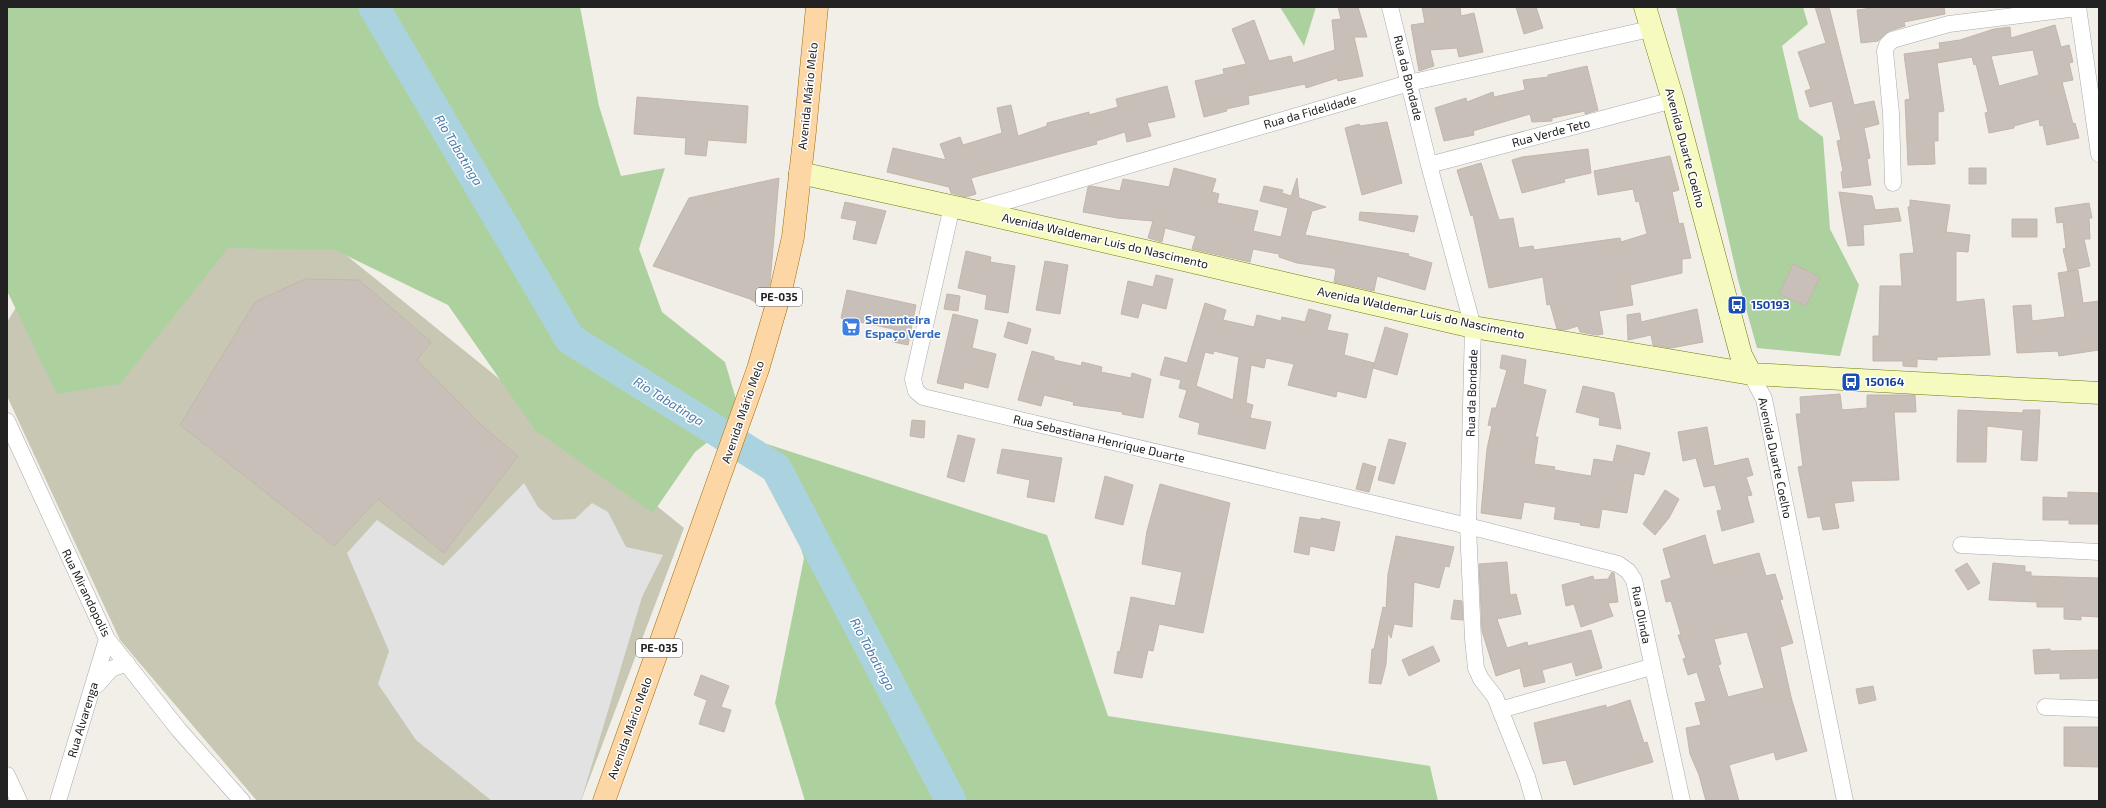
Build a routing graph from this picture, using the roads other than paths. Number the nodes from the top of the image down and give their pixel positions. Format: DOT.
graph roads {
  1 [pos="817,7"];
  2 [pos="1390,7"];
  3 [pos="1645,7"];
  4 [pos="2078,8"];
  5 [pos="1650,29"];
  6 [pos="1409,83"];
  7 [pos="1673,100"];
  8 [pos="2099,154"];
  9 [pos="1429,165"];
  10 [pos="800,173"];
  11 [pos="1893,183"];
  12 [pos="952,206"];
  13 [pos="973,211"];
  14 [pos="1473,326"];
  15 [pos="1751,374"];
  16 [pos="2099,393"];
  17 [pos="7,421"];
  18 [pos="1468,526"];
  19 [pos="1961,545"];
  20 [pos="2099,552"];
  21 [pos="108,639"];
  22 [pos="127,663"];
  23 [pos="1651,667"];
  24 [pos="92,691"];
  25 [pos="2045,707"];
  26 [pos="2099,709"];
  27 [pos="1500,710"];
  28 [pos="7,775"];
  29 [pos="19,801"];
  30 [pos="58,801"];
  31 [pos="242,801"];
  32 [pos="604,801"];
  33 [pos="1534,801"];
  34 [pos="1682,801"];
  35 [pos="1845,801"];
  1 -- 10 [label="main road, Avenida Mário Melo / PE-035"];
  2 -- 6 [label="street, Rua da Bondade"];
  3 -- 5 [label="main road, Avenida Duarte Coelho"];
  4 -- 8 [label="street"];
  4 -- 11 [label="street"];
  5 -- 6 [label="street, Rua da Fidelidade"];
  5 -- 7 [label="main road, Avenida Duarte Coelho"];
  6 -- 9 [label="street, Rua da Bondade"];
  6 -- 13 [label="street, Rua da Fidelidade"];
  7 -- 9 [label="street, Rua Verde Teto"];
  7 -- 15 [label="main road, Avenida Duarte Coelho"];
  9 -- 14 [label="street, Rua da Bondade"];
  10 -- 12 [label="main road, Avenida Waldemar Luis do Nascimento"];
  10 -- 32 [label="main road, Avenida Mário Melo / PE-035"];
  12 -- 13 [label="main road, Avenida Waldemar Luis do Nascimento"];
  12 -- 18 [label="street, Rua Sebastiana Henrique Duarte"];
  13 -- 14 [label="main road, Avenida Waldemar Luis do Nascimento"];
  14 -- 15 [label="main road, Avenida Waldemar Luis do Nascimento"];
  14 -- 18 [label="street, Rua da Bondade"];
  15 -- 16 [label="main road, Avenida Waldemar Luis do Nascimento"];
  15 -- 35 [label="street, Avenida Duarte Coelho"];
  17 -- 21 [label="street, Rua Mirandopolis"];
  18 -- 23 [label="street, Rua Olinda"];
  18 -- 27 [label="street, Rua da Bondade"];
  19 -- 20 [label="street"];
  21 -- 22 [label="street, Rua Mirandopolis"];
  21 -- 24 [label="street, Rua Alvarenga"];
  22 -- 24 [label="street"];
  22 -- 31 [label="street, Rua Mirandopolis"];
  23 -- 27 [label="street"];
  23 -- 34 [label="street, Rua Olinda"];
  24 -- 30 [label="street, Rua Alvarenga"];
  25 -- 26 [label="street"];
  27 -- 33 [label="street, Rua da Bondade"];
  28 -- 29 [label="street"];
}
